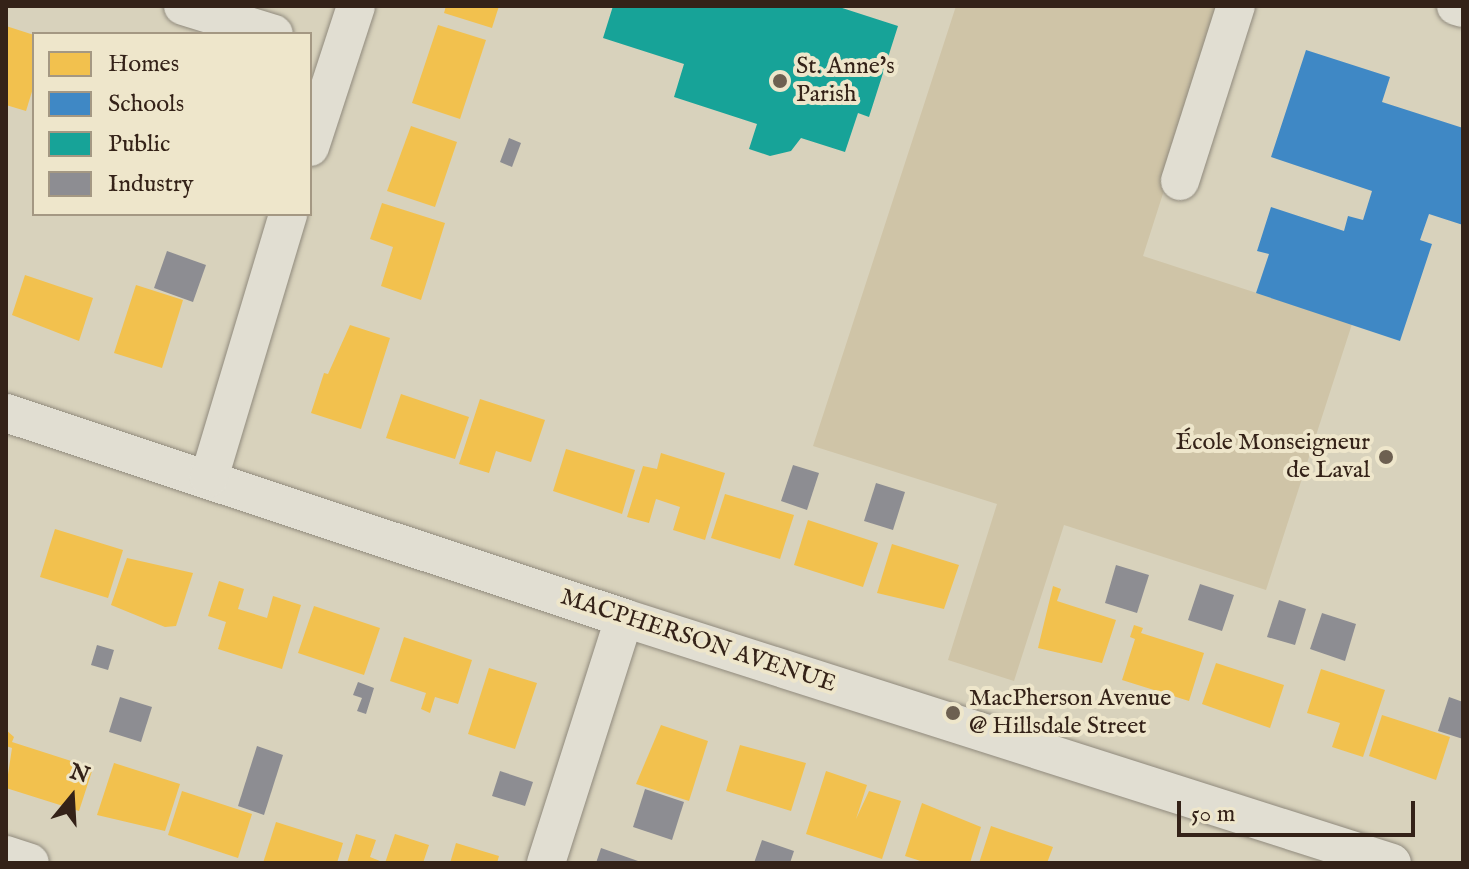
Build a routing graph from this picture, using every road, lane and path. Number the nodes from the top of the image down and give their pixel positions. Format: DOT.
graph roads {
  1 [pos="183,6"];
  2 [pos="356,6"];
  3 [pos="1236,6"];
  4 [pos="1456,6"];
  5 [pos="1463,8"];
  6 [pos="268,32"];
  7 [pos="325,50"];
  8 [pos="312,134"];
  9 [pos="1180,181"];
  10 [pos="287,216"];
  11 [pos="6,413"];
  12 [pos="209,478"];
  13 [pos="624,618"];
  14 [pos="6,855"];
  15 [pos="30,863"];
  16 [pos="546,863"];
  17 [pos="1392,863"];
  1 -- 6 [label="street"];
  2 -- 7 [label="street"];
  3 -- 9 [label="street"];
  4 -- 5 [label="street"];
  7 -- 8 [label="street"];
  10 -- 12 [label="street"];
  11 -- 12 [label="street, MACPHERSON AVENUE"];
  12 -- 13 [label="street, MACPHERSON AVENUE"];
  13 -- 16 [label="street"];
  13 -- 17 [label="street, MACPHERSON AVENUE"];
  14 -- 15 [label="street"];
}
